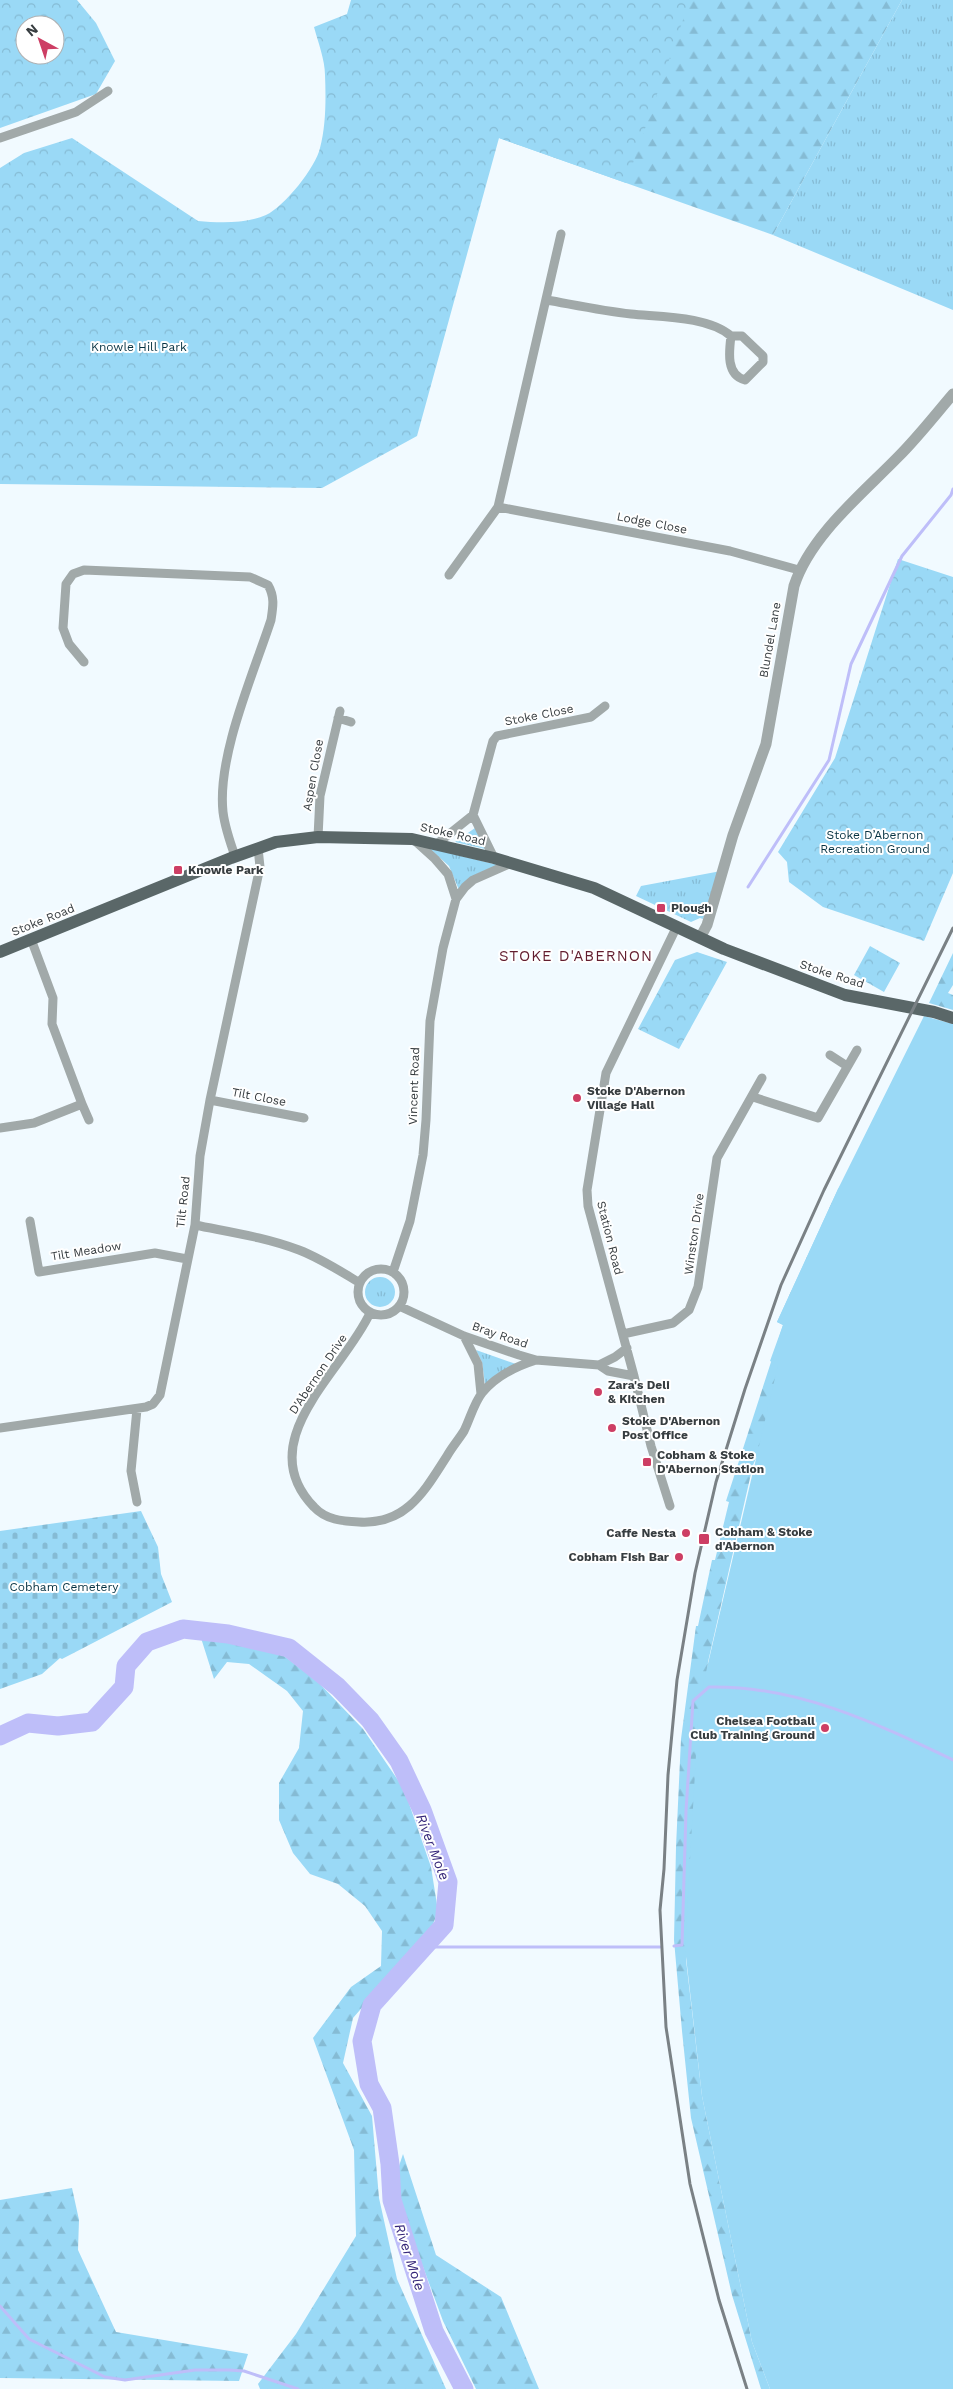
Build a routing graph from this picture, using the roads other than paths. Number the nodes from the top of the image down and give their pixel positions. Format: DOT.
graph roads {
  1 [pos="108,91"];
  2 [pos="0,138"];
  3 [pos="561,234"];
  4 [pos="547,300"];
  5 [pos="731,336"];
  6 [pos="953,394"];
  7 [pos="498,507"];
  8 [pos="799,570"];
  9 [pos="449,575"];
  10 [pos="84,662"];
  11 [pos="605,706"];
  12 [pos="351,722"];
  13 [pos="473,816"];
  14 [pos="318,836"];
  15 [pos="412,839"];
  16 [pos="438,843"];
  17 [pos="258,848"];
  18 [pos="236,856"];
  19 [pos="494,858"];
  20 [pos="511,863"];
  21 [pos="456,899"];
  22 [pos="677,926"];
  23 [pos="700,938"];
  24 [pos="31,939"];
  25 [pos="0,952"];
  26 [pos="953,1018"];
  27 [pos="857,1050"];
  28 [pos="830,1055"];
  29 [pos="847,1066"];
  30 [pos="762,1078"];
  31 [pos="753,1097"];
  32 [pos="210,1100"];
  33 [pos="82,1104"];
  34 [pos="304,1118"];
  35 [pos="90,1120"];
  36 [pos="0,1128"];
  37 [pos="30,1221"];
  38 [pos="194,1225"];
  39 [pos="187,1259"];
  40 [pos="393,1272"];
  41 [pos="360,1283"];
  42 [pos="399,1306"];
  43 [pos="370,1313"];
  44 [pos="623,1334"];
  45 [pos="464,1336"];
  46 [pos="627,1348"];
  47 [pos="536,1360"];
  48 [pos="599,1365"];
  49 [pos="634,1376"];
  50 [pos="481,1394"];
  51 [pos="137,1409"];
  52 [pos="0,1428"];
  53 [pos="137,1502"];
  54 [pos="670,1506"];
  1 -- 2 [label="street"];
  3 -- 4 [label="street"];
  4 -- 5 [label="street"];
  4 -- 7 [label="street"];
  5 -- 5 [label="street"];
  6 -- 8 [label="street, Blundel Lane"];
  7 -- 8 [label="street, Lodge Close"];
  7 -- 9 [label="street"];
  8 -- 23 [label="street, Blundel Lane"];
  10 -- 18 [label="street"];
  11 -- 13 [label="street, Stoke Close"];
  12 -- 14 [label="street, Aspen Close"];
  13 -- 16 [label="street"];
  13 -- 19 [label="street"];
  14 -- 15 [label="main road, Stoke Road"];
  14 -- 17 [label="main road, Stoke Road"];
  15 -- 16 [label="main road, Stoke Road"];
  15 -- 21 [label="street"];
  16 -- 19 [label="main road, Stoke Road"];
  17 -- 18 [label="main road, Stoke Road"];
  17 -- 32 [label="street, Tilt Road"];
  18 -- 24 [label="main road, Stoke Road"];
  19 -- 20 [label="main road, Stoke Road"];
  20 -- 21 [label="street, Vincent Road"];
  20 -- 22 [label="main road, Stoke Road"];
  21 -- 40 [label="street, Vincent Road"];
  22 -- 23 [label="main road, Stoke Road"];
  22 -- 44 [label="street, Station Road"];
  23 -- 26 [label="main road, Stoke Road"];
  24 -- 25 [label="main road, Stoke Road"];
  24 -- 33 [label="street"];
  27 -- 29 [label="street"];
  28 -- 29 [label="street"];
  29 -- 31 [label="street"];
  30 -- 31 [label="street, Winston Drive"];
  31 -- 44 [label="street, Winston Drive"];
  32 -- 34 [label="street, Tilt Close"];
  32 -- 38 [label="street, Tilt Road"];
  33 -- 35 [label="street"];
  33 -- 36 [label="street"];
  37 -- 39 [label="street, Tilt Meadow"];
  38 -- 39 [label="street, Tilt Road"];
  38 -- 41 [label="street"];
  39 -- 51 [label="street, Tilt Road"];
  40 -- 41 [label="street"];
  40 -- 42 [label="street"];
  41 -- 43 [label="street"];
  42 -- 43 [label="street"];
  42 -- 45 [label="street, Bray Road"];
  43 -- 50 [label="street, D'Abernon Drive"];
  44 -- 46 [label="street, Station Road"];
  45 -- 47 [label="street, Bray Road"];
  45 -- 50 [label="street"];
  46 -- 48 [label="street"];
  46 -- 49 [label="street, Station Road"];
  47 -- 48 [label="street, Bray Road"];
  47 -- 50 [label="street, D'Abernon Drive"];
  48 -- 49 [label="street, Bray Road"];
  49 -- 54 [label="street, Station Road"];
  51 -- 52 [label="street, Tilt Road"];
  51 -- 53 [label="street"];
}
